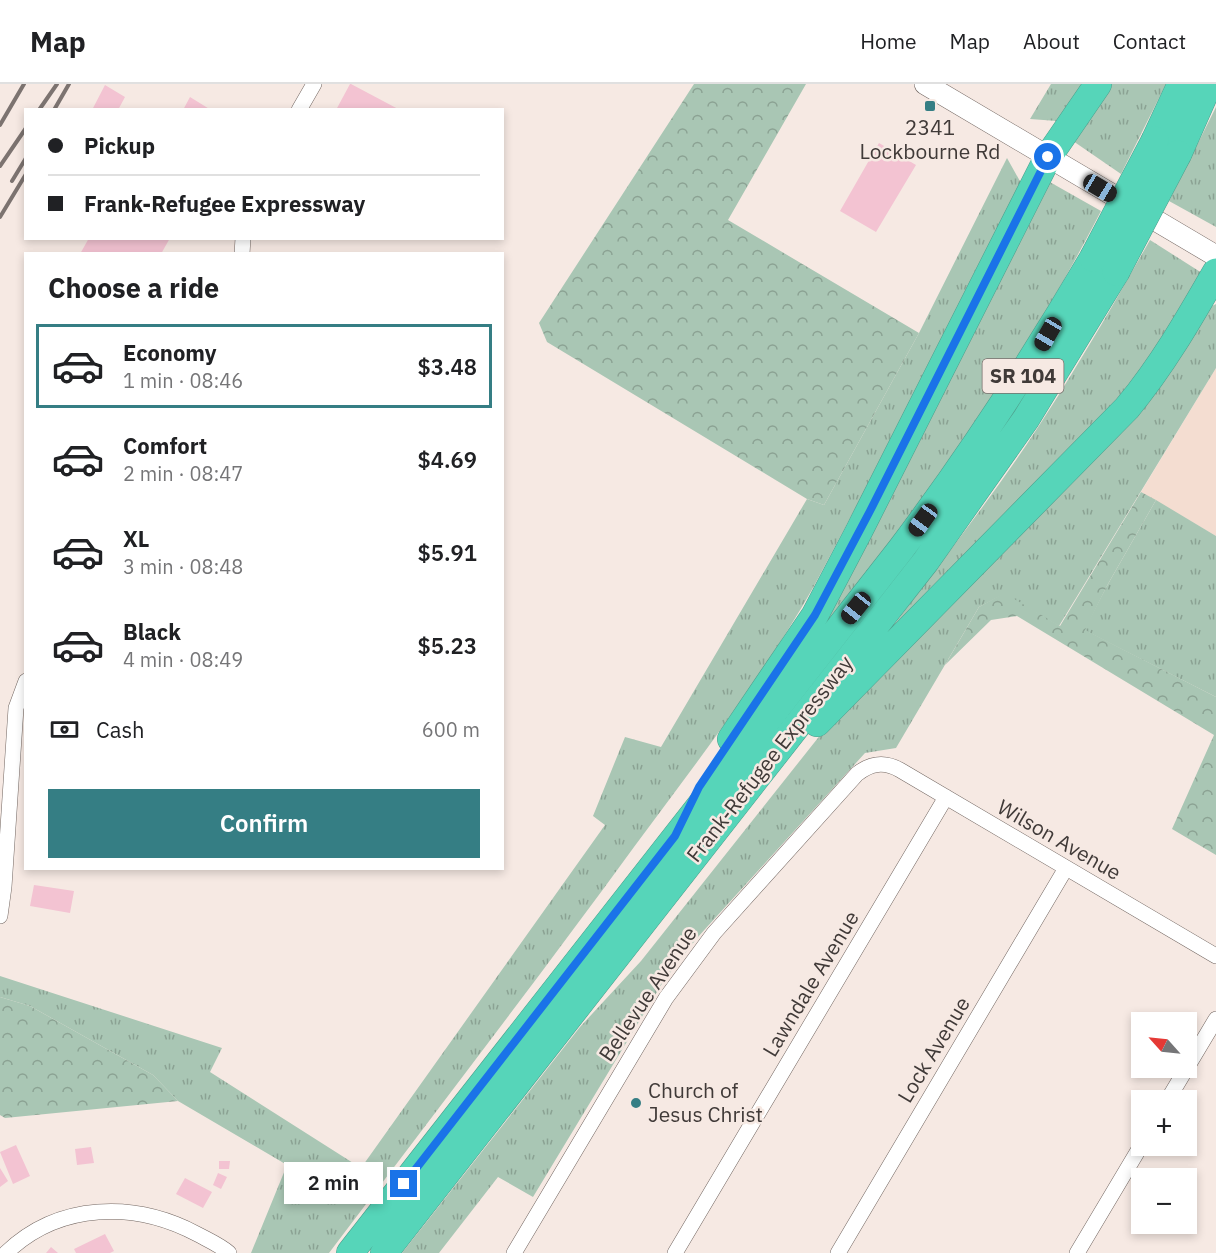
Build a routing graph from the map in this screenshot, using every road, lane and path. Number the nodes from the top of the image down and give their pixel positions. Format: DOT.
graph roads {
  1 [pos="314,84"];
  2 [pos="924,84"];
  3 [pos="1098,84"];
  4 [pos="1181,84"];
  5 [pos="1209,84"];
  6 [pos="300,108"];
  7 [pos="1048,157"];
  8 [pos="1216,256"];
  9 [pos="1104,265"];
  10 [pos="1216,272"];
  11 [pos="24,686"];
  12 [pos="768,760"];
  13 [pos="880,764"];
  14 [pos="946,797"];
  15 [pos="675,836"];
  16 [pos="1066,868"];
  17 [pos="0,916"];
  18 [pos="1216,956"];
  19 [pos="1216,1019"];
  20 [pos="1174,1090"];
  21 [pos="1135,1156"];
  22 [pos="6,1253"];
  23 [pos="229,1253"];
  24 [pos="350,1253"];
  25 [pos="384,1253"];
  26 [pos="514,1253"];
  27 [pos="675,1253"];
  28 [pos="838,1253"];
  29 [pos="1077,1253"];
  1 -- 6 [label="street"];
  2 -- 7 [label="main road"];
  3 -- 7 [label="highway"];
  4 -- 9 [label="highway, Frank-Refugee Expressway / SR 104, bridge"];
  5 -- 9 [label="highway, Frank-Refugee Expressway / SR 104, bridge"];
  7 -- 8 [label="main road"];
  7 -- 15 [label="highway"];
  9 -- 12 [label="highway, Frank-Refugee Expressway / SR 104"];
  9 -- 15 [label="highway, Frank-Refugee Expressway / SR 104"];
  10 -- 12 [label="highway"];
  11 -- 17 [label="street"];
  12 -- 25 [label="highway, Frank-Refugee Expressway / SR 104"];
  13 -- 14 [label="street, Wilson Avenue"];
  13 -- 26 [label="street, Bellevue Avenue"];
  14 -- 16 [label="street, Wilson Avenue"];
  14 -- 27 [label="street, Lawndale Avenue"];
  15 -- 24 [label="highway, Frank-Refugee Expressway / SR 104"];
  16 -- 18 [label="street, Wilson Avenue"];
  16 -- 28 [label="street, Lock Avenue"];
  19 -- 20 [label="street"];
  21 -- 29 [label="street"];
  22 -- 23 [label="street"];
}
